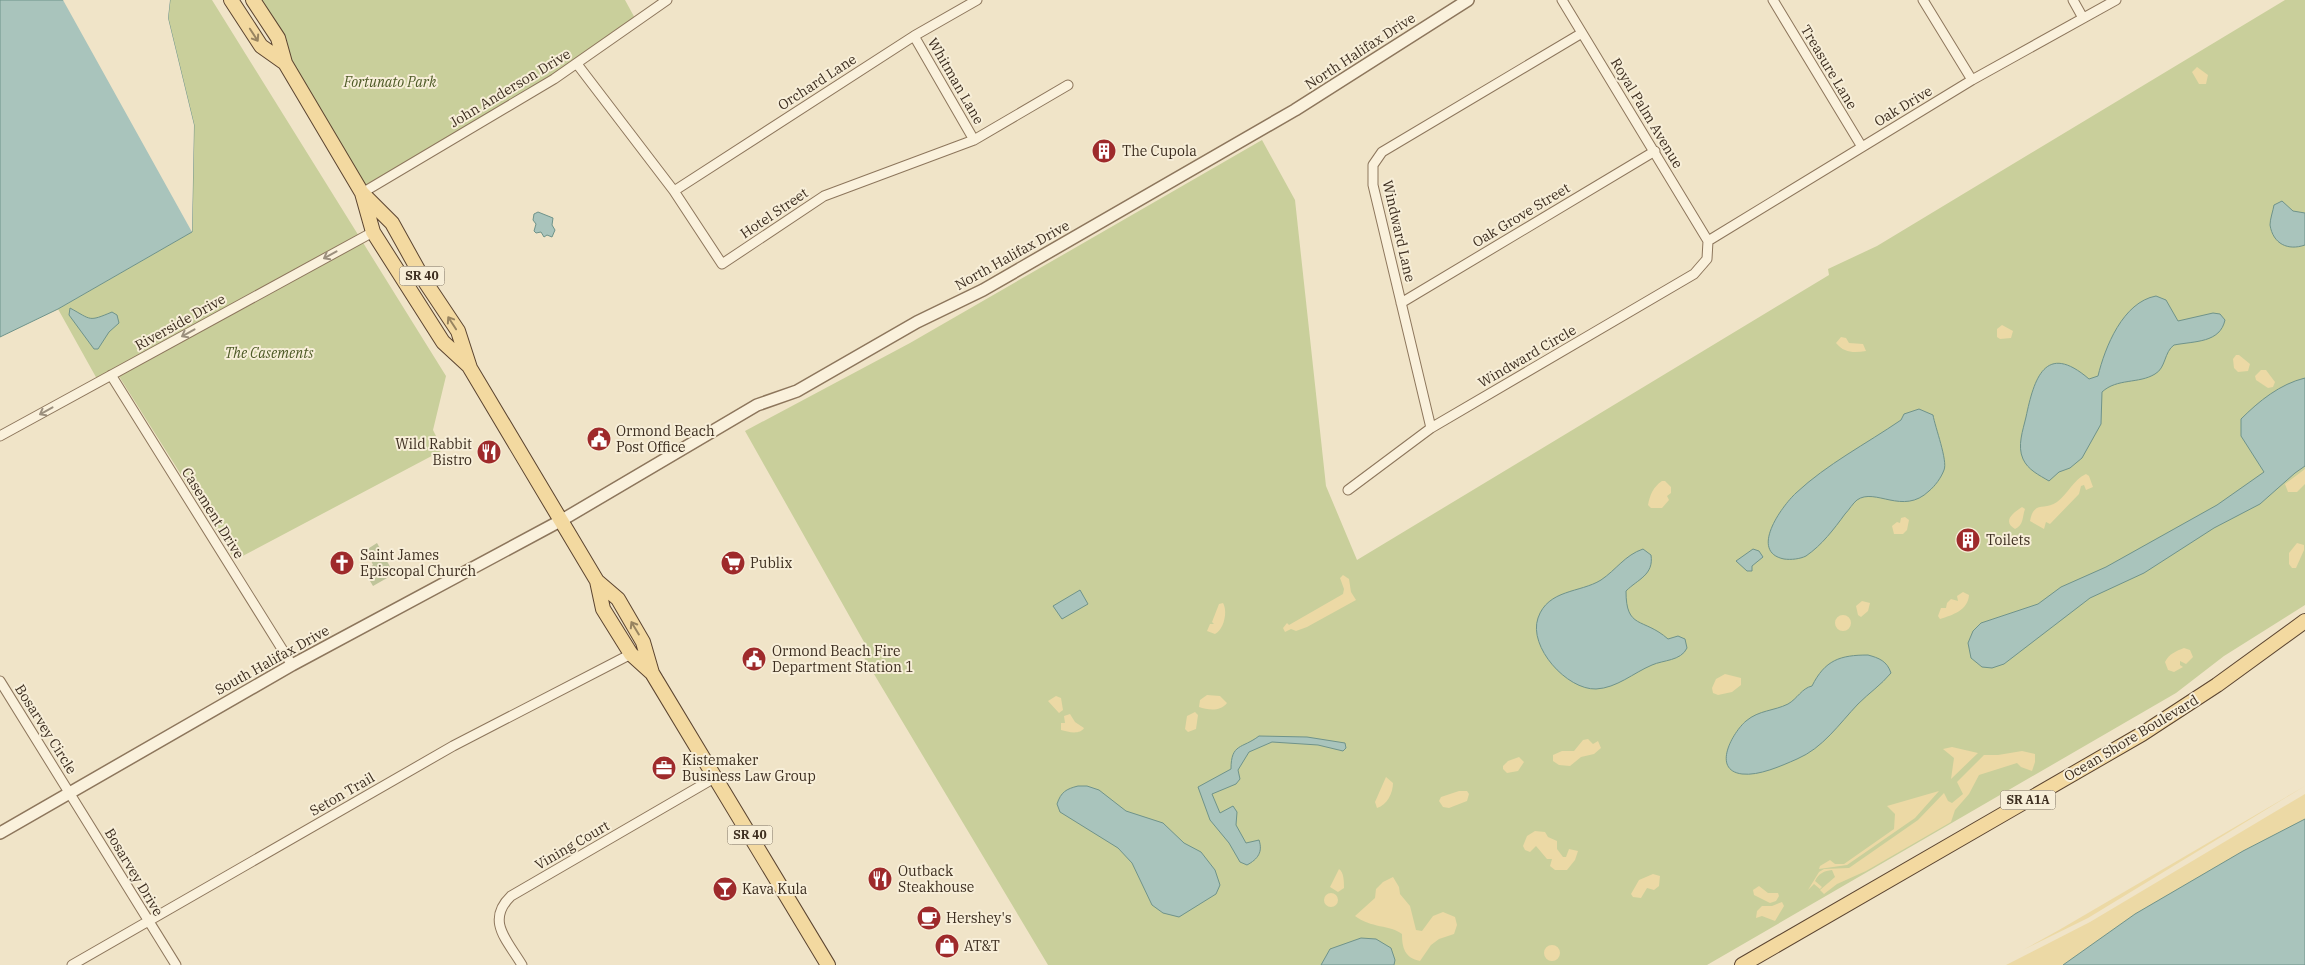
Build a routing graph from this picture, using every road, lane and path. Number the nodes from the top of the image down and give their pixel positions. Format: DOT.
graph roads {
  1 [pos="231,0"];
  2 [pos="253,0"];
  3 [pos="667,0"];
  4 [pos="977,0"];
  5 [pos="1468,0"];
  6 [pos="1562,0"];
  7 [pos="1772,0"];
  8 [pos="1923,0"];
  9 [pos="2073,0"];
  10 [pos="2116,0"];
  11 [pos="2083,18"];
  12 [pos="1582,33"];
  13 [pos="914,36"];
  14 [pos="285,64"];
  15 [pos="577,64"];
  16 [pos="1972,80"];
  17 [pos="1068,86"];
  18 [pos="974,140"];
  19 [pos="1862,147"];
  20 [pos="1655,152"];
  21 [pos="674,191"];
  22 [pos="362,192"];
  23 [pos="373,232"];
  24 [pos="1708,241"];
  25 [pos="422,277"];
  26 [pos="1401,303"];
  27 [pos="470,368"];
  28 [pos="110,375"];
  29 [pos="1431,428"];
  30 [pos="0,436"];
  31 [pos="1348,490"];
  32 [pos="562,520"];
  33 [pos="597,581"];
  34 [pos="2305,621"];
  35 [pos="631,654"];
  36 [pos="292,665"];
  37 [pos="652,673"];
  38 [pos="0,681"];
  39 [pos="716,777"];
  40 [pos="70,792"];
  41 [pos="0,833"];
  42 [pos="148,921"];
  43 [pos="829,964"];
  44 [pos="72,965"];
  45 [pos="176,965"];
  46 [pos="522,965"];
  47 [pos="1742,965"];
  1 -- 14 [label="main road, SR 40, one-way"];
  2 -- 14 [label="main road, SR 40"];
  3 -- 15 [label="street, John Anderson Drive"];
  4 -- 13 [label="street, Orchard Lane"];
  5 -- 32 [label="street, North Halifax Drive"];
  6 -- 12 [label="street, Royal Palm Avenue"];
  7 -- 19 [label="street, Treasure Lane"];
  8 -- 16 [label="street"];
  9 -- 11 [label="street"];
  10 -- 11 [label="street, Oak Drive"];
  11 -- 16 [label="street, Oak Drive"];
  12 -- 20 [label="street, Royal Palm Avenue"];
  12 -- 26 [label="street, Windward Lane"];
  13 -- 18 [label="street, Whitman Lane"];
  13 -- 21 [label="street, Orchard Lane"];
  14 -- 22 [label="main road, SR 40"];
  15 -- 21 [label="street, Hotel Street"];
  15 -- 22 [label="street, John Anderson Drive"];
  16 -- 19 [label="street, Oak Drive"];
  17 -- 18 [label="street, Hotel Street"];
  18 -- 21 [label="street, Hotel Street"];
  19 -- 24 [label="street, Oak Drive"];
  20 -- 24 [label="street, Royal Palm Avenue"];
  20 -- 26 [label="street, Oak Grove Street"];
  22 -- 23 [label="main road, SR 40"];
  22 -- 25 [label="main road, SR 40"];
  23 -- 25 [label="main road"];
  23 -- 27 [label="main road, SR 40"];
  23 -- 28 [label="street, Riverside Drive, one-way"];
  24 -- 29 [label="street, Windward Circle"];
  27 -- 25 [label="main road, SR 40, one-way"];
  26 -- 29 [label="street, Windward Lane"];
  27 -- 32 [label="main road, SR 40"];
  28 -- 30 [label="street, Riverside Drive, one-way"];
  28 -- 36 [label="street, Casement Drive"];
  29 -- 31 [label="street, Windward Circle"];
  32 -- 33 [label="main road, SR 40"];
  32 -- 36 [label="street, South Halifax Drive"];
  33 -- 35 [label="main road, SR 40"];
  37 -- 33 [label="main road, SR 40, one-way"];
  34 -- 47 [label="main road, Ocean Shore Boulevard / SR A1A"];
  35 -- 37 [label="main road, SR 40"];
  35 -- 42 [label="street, Seton Trail"];
  36 -- 40 [label="street, South Halifax Drive"];
  37 -- 39 [label="main road, SR 40"];
  38 -- 40 [label="street, Bosarvey Circle"];
  39 -- 43 [label="main road, SR 40"];
  39 -- 46 [label="street, Vining Court"];
  40 -- 41 [label="street, South Halifax Drive"];
  40 -- 42 [label="street, Bosarvey Drive"];
  42 -- 44 [label="street, Seton Trail"];
  42 -- 45 [label="street, Bosarvey Drive"];
}
